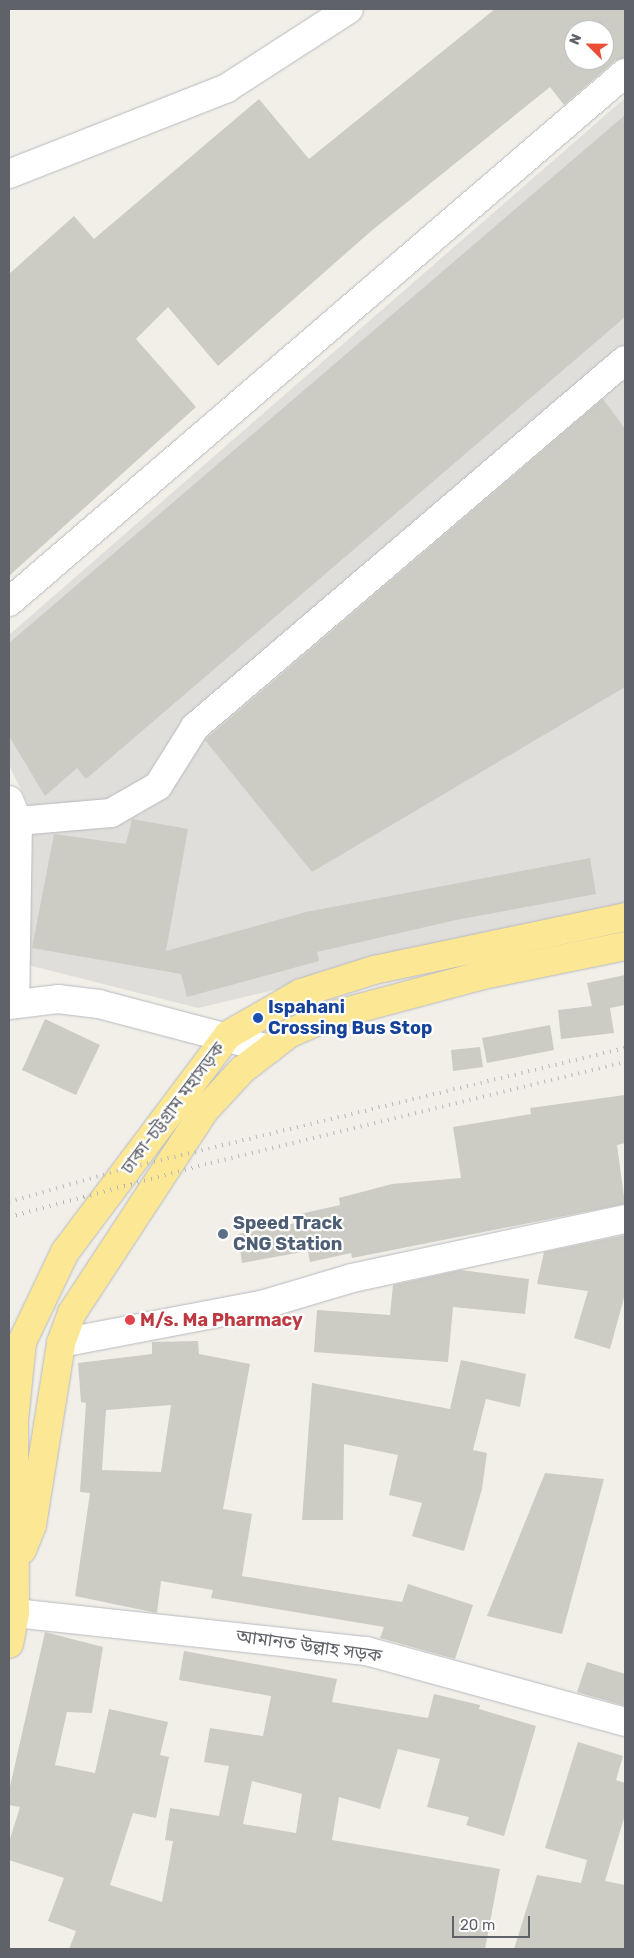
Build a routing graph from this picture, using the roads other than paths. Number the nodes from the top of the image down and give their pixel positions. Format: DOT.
graph roads {
  1 [pos="349,9"];
  2 [pos="625,73"];
  3 [pos="9,174"];
  4 [pos="625,360"];
  5 [pos="9,602"];
  6 [pos="13,810"];
  7 [pos="625,917"];
  8 [pos="625,946"];
  9 [pos="12,1004"];
  10 [pos="228,1035"];
  11 [pos="269,1049"];
  12 [pos="625,1218"];
  13 [pos="61,1343"];
  14 [pos="12,1421"];
  15 [pos="14,1570"];
  16 [pos="15,1612"];
  17 [pos="9,1644"];
  18 [pos="625,1722"];
  1 -- 3 [label="street"];
  2 -- 5 [label="street"];
  4 -- 6 [label="street"];
  6 -- 9 [label="street"];
  7 -- 10 [label="highway, ঢাকা-চট্টগ্রাম মহাসড়ক"];
  8 -- 11 [label="highway, ঢাকা-চট্টগ্রাম মহাসড়ক"];
  9 -- 10 [label="street"];
  10 -- 11 [label="street"];
  10 -- 14 [label="highway, ঢাকা-চট্টগ্রাম মহাসড়ক"];
  11 -- 13 [label="highway, ঢাকা-চট্টগ্রাম মহাসড়ক"];
  12 -- 13 [label="street"];
  13 -- 15 [label="highway, ঢাকা-চট্টগ্রাম মহাসড়ক"];
  14 -- 15 [label="highway, ঢাকা-চট্টগ্রাম মহাসড়ক"];
  15 -- 16 [label="highway, ঢাকা-চট্টগ্রাম মহাসড়ক"];
  16 -- 17 [label="highway, ঢাকা-চট্টগ্রাম মহাসড়ক"];
  16 -- 18 [label="street, আমানত উল্লাহ সড়ক"];
}
